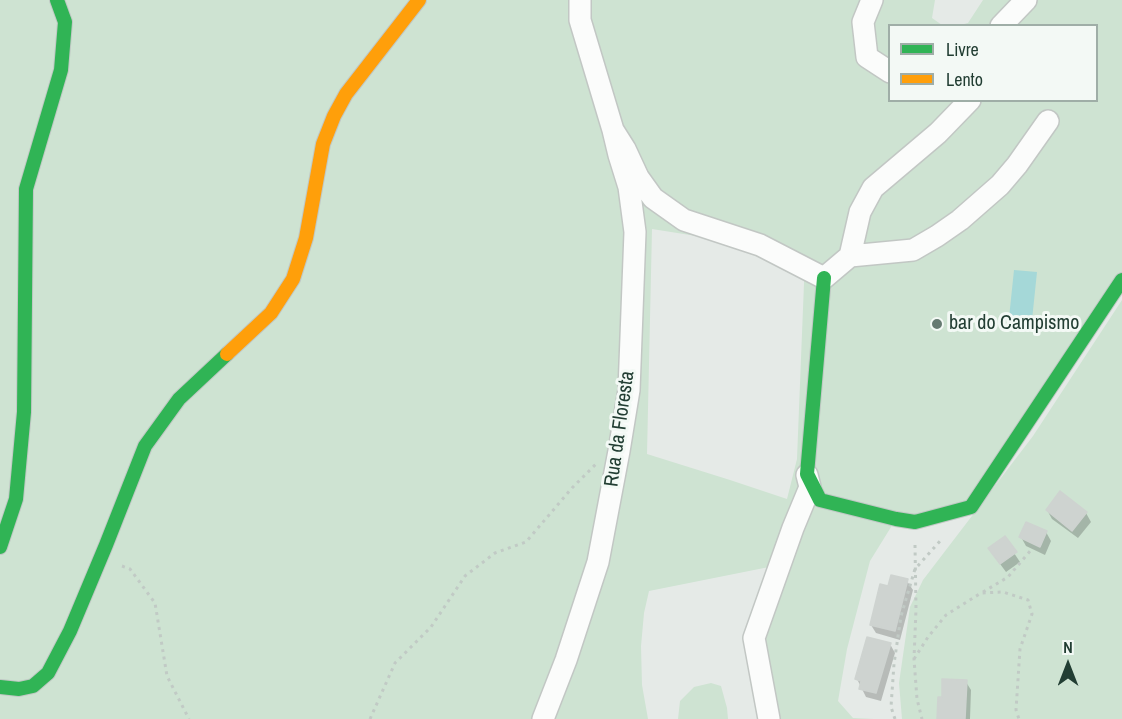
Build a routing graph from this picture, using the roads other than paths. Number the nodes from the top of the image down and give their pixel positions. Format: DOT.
graph roads {
  1 [pos="57,0"];
  2 [pos="419,0"];
  3 [pos="580,0"];
  4 [pos="872,0"];
  5 [pos="1026,0"];
  6 [pos="1037,0"];
  7 [pos="1003,24"];
  8 [pos="1024,24"];
  9 [pos="888,71"];
  10 [pos="968,102"];
  11 [pos="1048,121"];
  12 [pos="613,130"];
  13 [pos="850,256"];
  14 [pos="824,278"];
  15 [pos="1122,280"];
  16 [pos="807,474"];
  17 [pos="0,547"];
  18 [pos="0,687"];
  19 [pos="543,719"];
  20 [pos="769,719"];
  1 -- 17 [label="street"];
  2 -- 18 [label="street"];
  3 -- 12 [label="street"];
  4 -- 9 [label="street"];
  5 -- 7 [label="street"];
  6 -- 8 [label="street"];
  10 -- 13 [label="street"];
  11 -- 13 [label="street"];
  12 -- 14 [label="street"];
  12 -- 19 [label="street, Rua da Floresta"];
  13 -- 14 [label="street"];
  14 -- 16 [label="street"];
  15 -- 16 [label="street"];
  16 -- 20 [label="street"];
}
